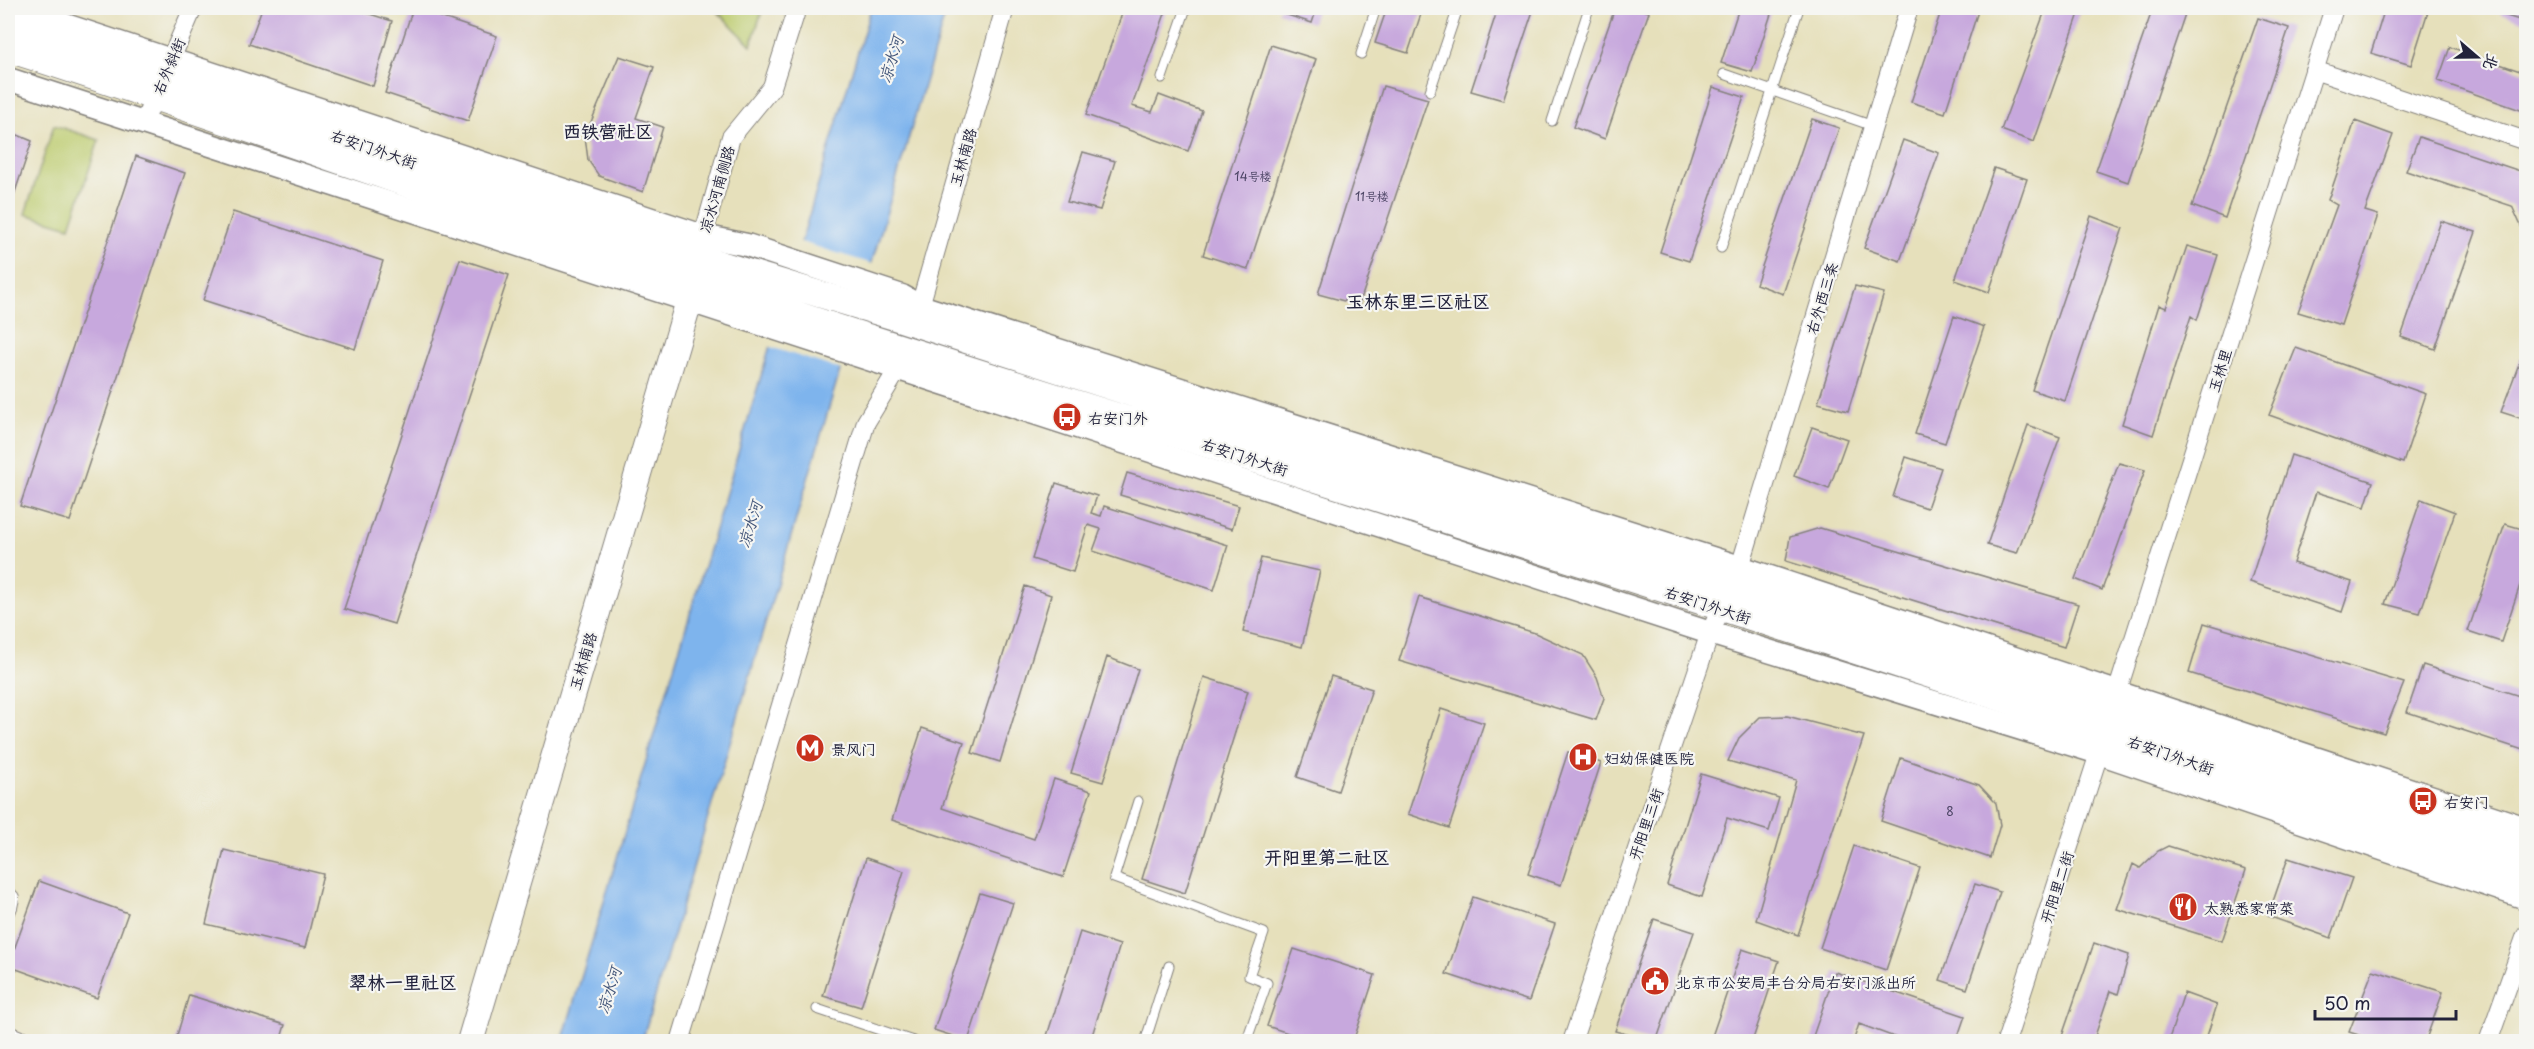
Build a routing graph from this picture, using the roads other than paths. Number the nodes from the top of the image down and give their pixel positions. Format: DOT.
graph roads {
  1 [pos="14,8"];
  2 [pos="192,8"];
  3 [pos="797,8"];
  4 [pos="1005,8"];
  5 [pos="1186,8"];
  6 [pos="1376,8"];
  7 [pos="1458,8"];
  8 [pos="1589,8"];
  9 [pos="1799,8"];
  10 [pos="1909,8"];
  11 [pos="2334,8"];
  12 [pos="8,9"];
  13 [pos="8,29"];
  14 [pos="60,45"];
  15 [pos="8,49"];
  16 [pos="1361,54"];
  17 [pos="2314,70"];
  18 [pos="1724,74"];
  19 [pos="162,77"];
  20 [pos="1162,78"];
  21 [pos="8,79"];
  22 [pos="1431,91"];
  23 [pos="1772,91"];
  24 [pos="1552,121"];
  25 [pos="143,124"];
  26 [pos="1873,126"];
  27 [pos="2526,141"];
  28 [pos="1721,248"];
  29 [pos="695,269"];
  30 [pos="737,280"];
  31 [pos="897,332"];
  32 [pos="1731,588"];
  33 [pos="1710,633"];
  34 [pos="2108,723"];
  35 [pos="1137,801"];
  36 [pos="2526,828"];
  37 [pos="2526,848"];
  38 [pos="2526,875"];
  39 [pos="2526,898"];
  40 [pos="2526,935"];
  41 [pos="1169,966"];
  42 [pos="816,1009"];
  43 [pos="8,1035"];
  44 [pos="25,1041"];
  45 [pos="470,1041"];
  46 [pos="680,1041"];
  47 [pos="916,1041"];
  48 [pos="1145,1041"];
  49 [pos="1246,1041"];
  50 [pos="1572,1041"];
  51 [pos="2006,1041"];
  52 [pos="2488,1041"];
  1 -- 19 [label="street"];
  2 -- 19 [label="street, 右外斜街"];
  3 -- 29 [label="street, 凉水河南侧路"];
  4 -- 31 [label="street, 玉林南路"];
  5 -- 20 [label="lane"];
  6 -- 16 [label="lane"];
  7 -- 22 [label="lane"];
  8 -- 24 [label="lane"];
  9 -- 23 [label="lane"];
  10 -- 26 [label="street, 右外西三条"];
  11 -- 17 [label="street, 玉林里"];
  12 -- 14 [label="street"];
  13 -- 14 [label="main road, 右安门外大街"];
  14 -- 19 [label="main road, 右安门外大街"];
  15 -- 19 [label="main road, 右安门外大街"];
  17 -- 27 [label="street"];
  17 -- 34 [label="street, 玉林里"];
  18 -- 23 [label="lane"];
  19 -- 25 [label="street, 右外斜街"];
  19 -- 29 [label="main road, 右安门外大街"];
  19 -- 29 [label="street"];
  21 -- 25 [label="street"];
  23 -- 26 [label="lane"];
  23 -- 28 [label="lane"];
  25 -- 29 [label="street"];
  26 -- 32 [label="street, 右外西三条"];
  29 -- 30 [label="main road, 右安门外大街"];
  29 -- 30 [label="street"];
  29 -- 45 [label="main road, 玉林南路"];
  30 -- 31 [label="main road, 右安门外大街"];
  30 -- 31 [label="street"];
  31 -- 32 [label="main road, 右安门外大街"];
  31 -- 32 [label="street"];
  31 -- 33 [label="street"];
  31 -- 46 [label="street, 玉林南路"];
  32 -- 33 [label="street, 开阳里三街"];
  32 -- 34 [label="main road, 右安门外大街"];
  33 -- 34 [label="street"];
  33 -- 50 [label="street, 开阳里三街"];
  34 -- 36 [label="street"];
  34 -- 37 [label="main road, 右安门外大街"];
  34 -- 38 [label="main road, 右安门外大街"];
  34 -- 39 [label="street"];
  34 -- 51 [label="street, 开阳里二街"];
  35 -- 49 [label="lane"];
  40 -- 52 [label="street"];
  41 -- 48 [label="lane"];
  42 -- 47 [label="lane"];
  43 -- 44 [label="street"];
}
